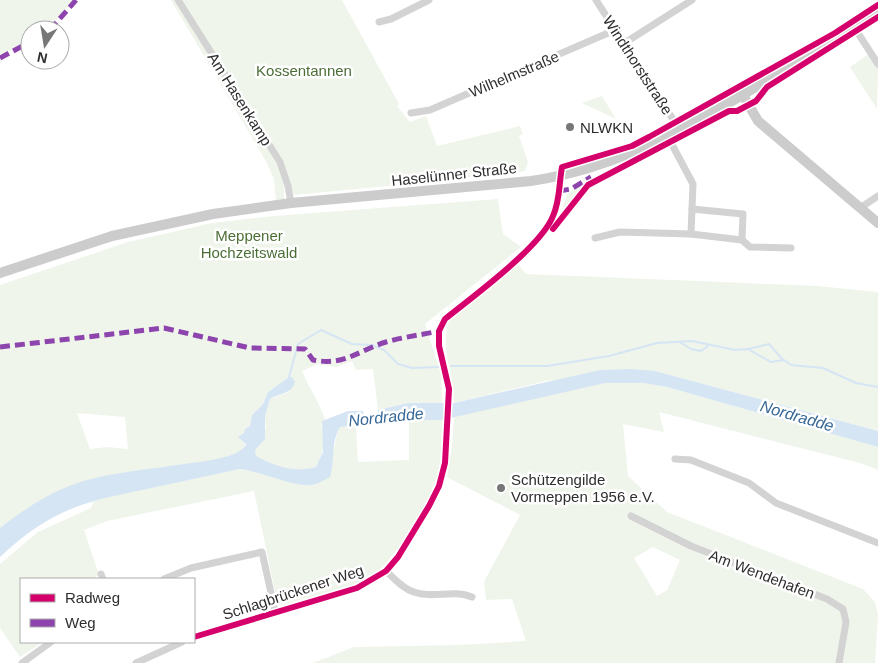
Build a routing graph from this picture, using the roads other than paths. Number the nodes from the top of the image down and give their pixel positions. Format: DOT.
graph roads {
  1 [pos="178,0"];
  2 [pos="429,0"];
  3 [pos="596,0"];
  4 [pos="692,0"];
  5 [pos="878,10"];
  6 [pos="379,22"];
  7 [pos="854,27"];
  8 [pos="615,30"];
  9 [pos="623,44"];
  10 [pos="878,64"];
  11 [pos="743,95"];
  12 [pos="411,112"];
  13 [pos="680,130"];
  14 [pos="668,137"];
  15 [pos="560,177"];
  16 [pos="878,196"];
  17 [pos="291,203"];
  18 [pos="860,208"];
  19 [pos="692,209"];
  20 [pos="878,223"];
  21 [pos="692,234"];
  22 [pos="595,238"];
  23 [pos="742,240"];
  24 [pos="792,248"];
  25 [pos="0,273"];
  26 [pos="676,459"];
  27 [pos="630,516"];
  28 [pos="878,543"];
  29 [pos="386,571"];
  30 [pos="166,578"];
  31 [pos="472,597"];
  32 [pos="275,611"];
  33 [pos="195,637"];
  34 [pos="50,643"];
  35 [pos="180,643"];
  36 [pos="22,663"];
  37 [pos="136,663"];
  38 [pos="839,663"];
  1 -- 17 [label="street, Am Hasenkamp"];
  2 -- 6 [label="street"];
  3 -- 8 [label="street, Windthorststraße"];
  4 -- 9 [label="street"];
  5 -- 7 [label="street, Haselünner Straße"];
  7 -- 10 [label="street"];
  7 -- 11 [label="street, Haselünner Straße"];
  8 -- 9 [label="street, Windthorststraße"];
  8 -- 12 [label="street, Wilhelmstraße"];
  9 -- 13 [label="street, Windthorststraße"];
  11 -- 13 [label="street, Haselünner Straße"];
  11 -- 18 [label="street"];
  13 -- 14 [label="street, Haselünner Straße"];
  14 -- 15 [label="street, Haselünner Straße"];
  14 -- 19 [label="street"];
  15 -- 17 [label="street, Haselünner Straße"];
  15 -- 29 [label="street, Schlagbrückener Weg"];
  16 -- 18 [label="street"];
  17 -- 25 [label="street, Haselünner Straße"];
  18 -- 20 [label="street"];
  19 -- 21 [label="street"];
  19 -- 23 [label="street"];
  21 -- 22 [label="street"];
  21 -- 23 [label="street"];
  23 -- 24 [label="street"];
  26 -- 28 [label="street"];
  27 -- 38 [label="street, Am Wendehafen"];
  29 -- 31 [label="street, Schlagbrückener Weg"];
  29 -- 32 [label="street, Schlagbrückener Weg"];
  30 -- 32 [label="street"];
  32 -- 33 [label="street, Schlagbrückener Weg"];
  34 -- 36 [label="street"];
  35 -- 37 [label="street"];
}
